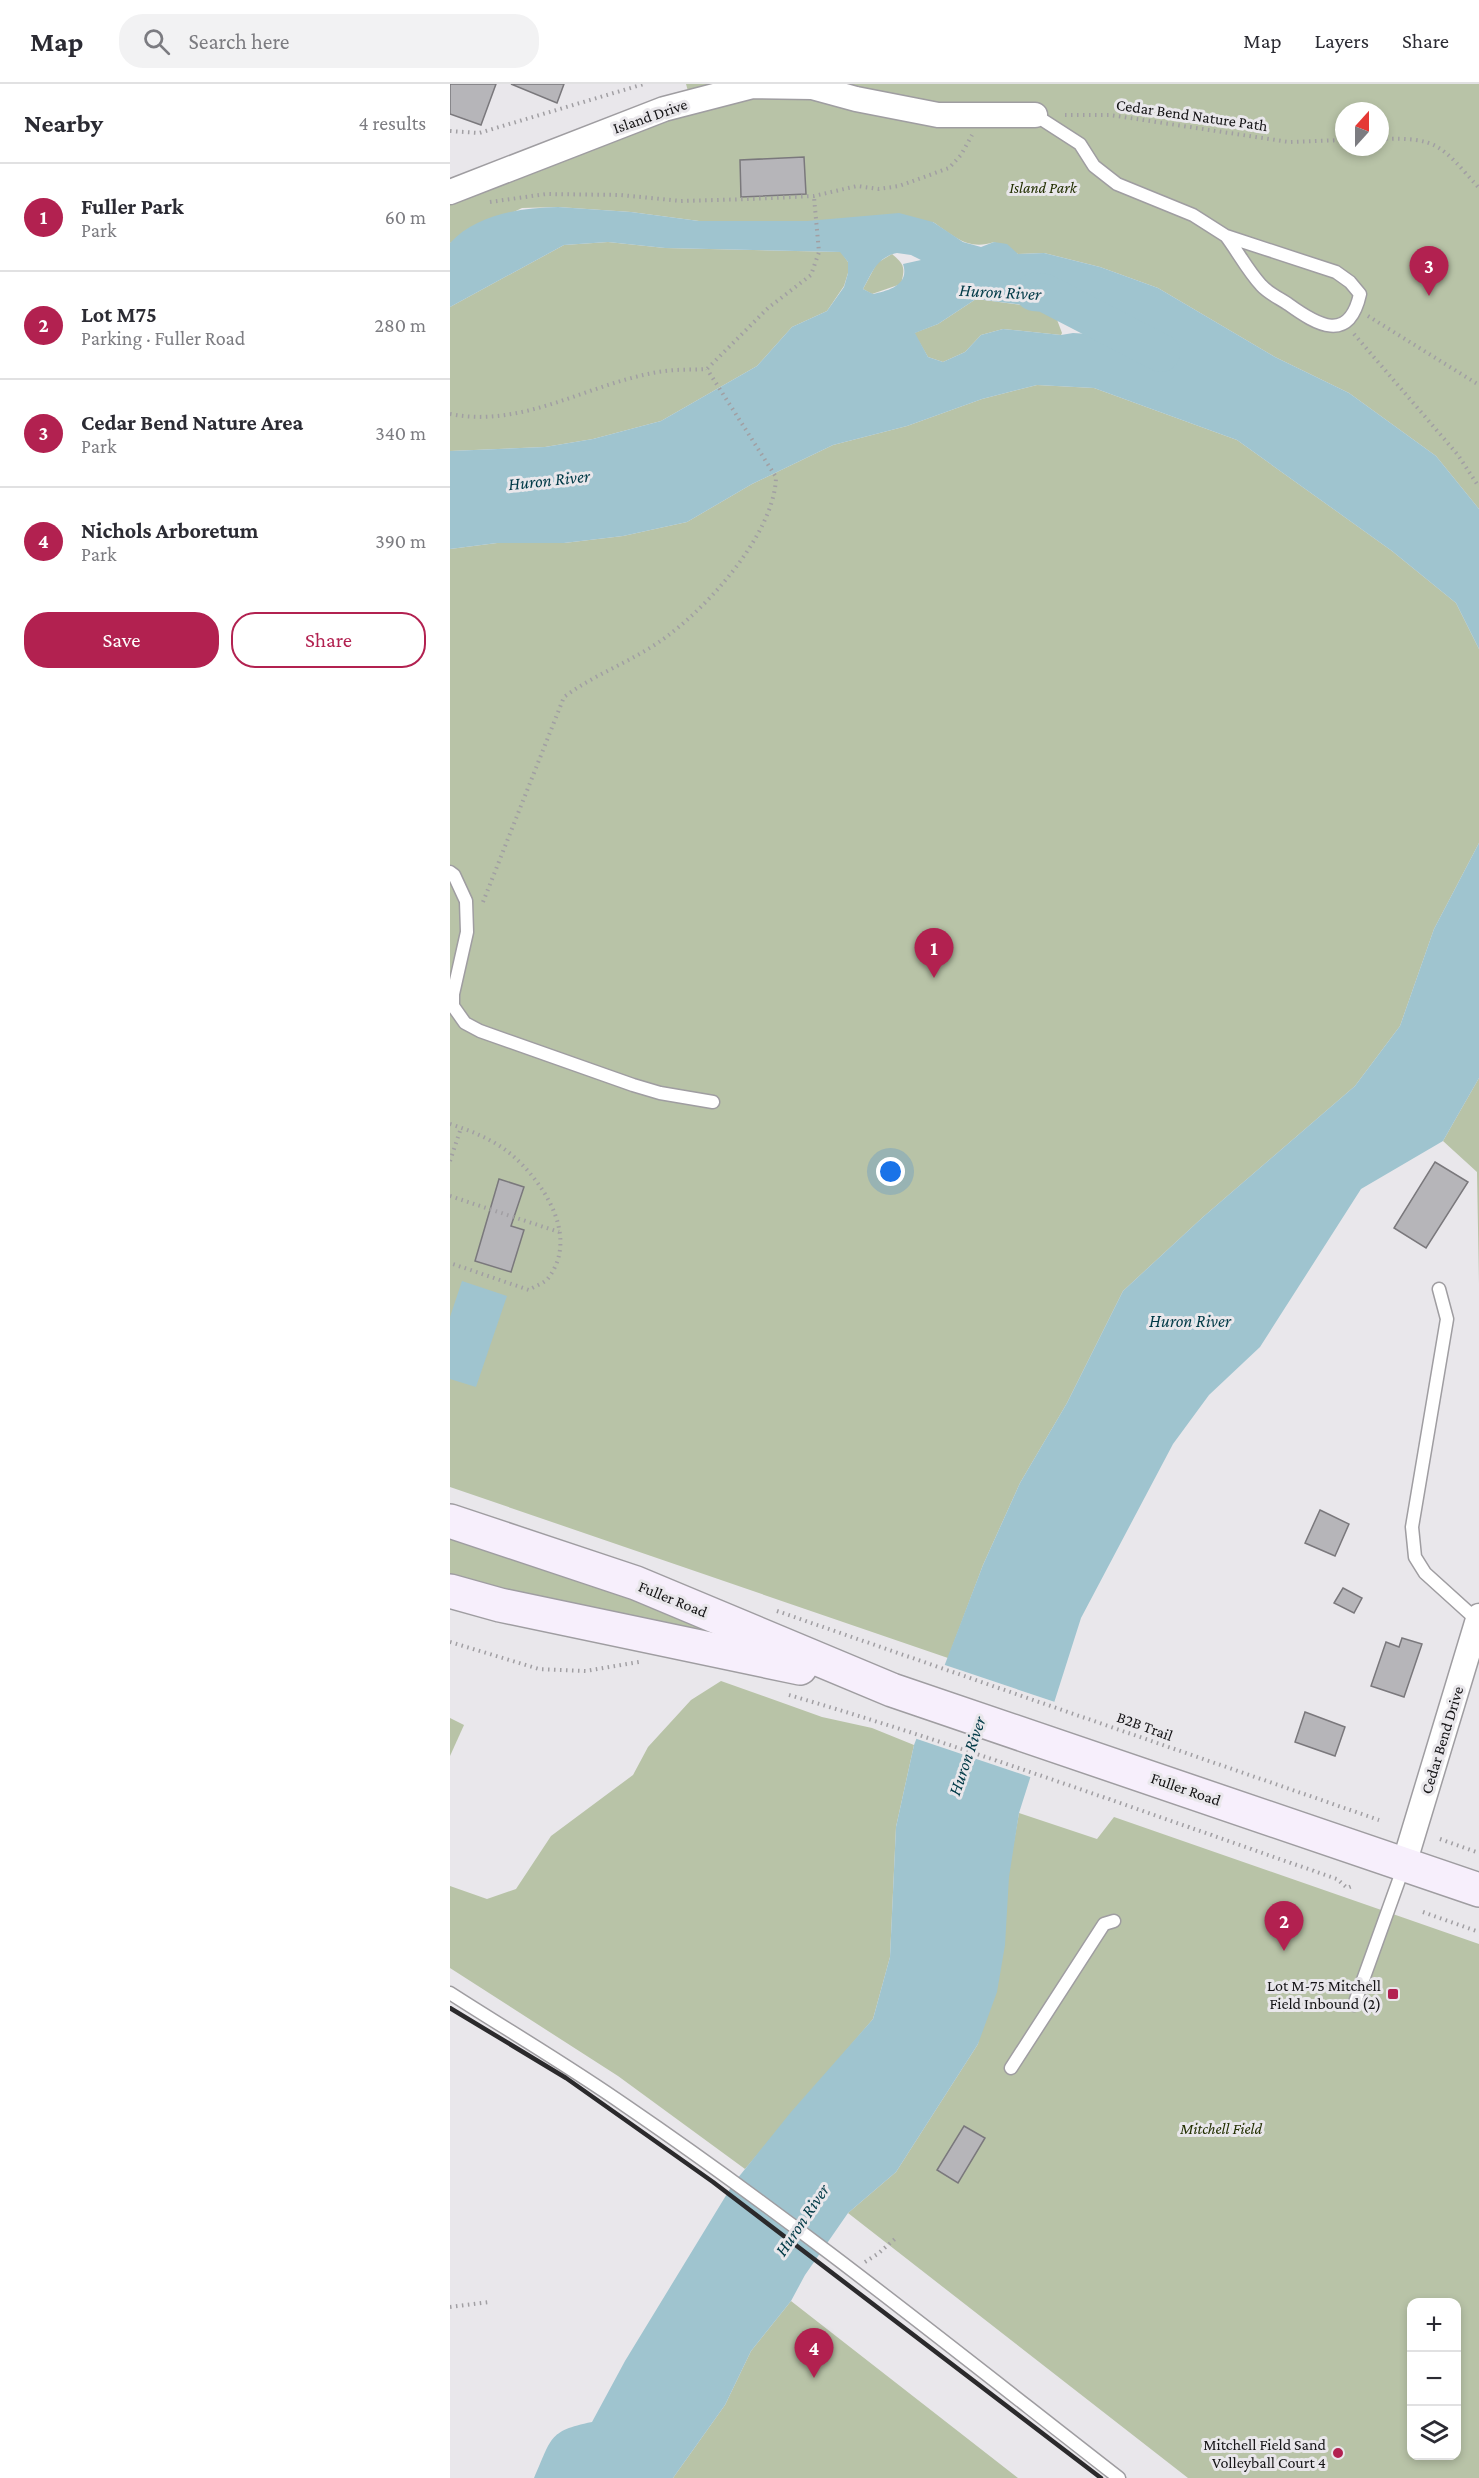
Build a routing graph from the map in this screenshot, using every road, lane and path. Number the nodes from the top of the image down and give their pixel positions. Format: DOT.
graph roads {
  1 [pos="644,84"];
  2 [pos="1035,115"];
  3 [pos="977,116"];
  4 [pos="450,131"];
  5 [pos="1389,139"];
  6 [pos="1335,140"];
  7 [pos="1479,188"];
  8 [pos="450,192"];
  9 [pos="814,196"];
  10 [pos="488,202"];
  11 [pos="1226,236"];
  12 [pos="1357,309"];
  13 [pos="1345,323"];
  14 [pos="707,369"];
  15 [pos="1479,385"];
  16 [pos="450,414"];
  17 [pos="1479,487"];
  18 [pos="450,872"];
  19 [pos="481,906"];
  20 [pos="451,996"];
  21 [pos="713,1102"];
  22 [pos="450,1124"];
  23 [pos="461,1128"];
  24 [pos="450,1161"];
  25 [pos="450,1196"];
  26 [pos="560,1232"];
  27 [pos="450,1263"];
  28 [pos="1439,1289"];
  29 [pos="450,1521"];
  30 [pos="450,1591"];
  31 [pos="1478,1618"];
  32 [pos="450,1642"];
  33 [pos="903,1657"];
  34 [pos="642,1662"];
  35 [pos="892,1689"];
  36 [pos="781,1692"];
  37 [pos="1379,1820"];
  38 [pos="1440,1839"];
  39 [pos="1479,1853"];
  40 [pos="1404,1864"];
  41 [pos="1352,1886"];
  42 [pos="1479,1890"];
  43 [pos="1423,1911"];
  44 [pos="1114,1921"];
  45 [pos="1479,1932"];
  46 [pos="450,1993"];
  47 [pos="1354,2005"];
  48 [pos="1011,2068"];
  49 [pos="897,2237"];
  50 [pos="846,2267"];
  51 [pos="489,2302"];
  52 [pos="450,2307"];
  53 [pos="1119,2478"];
  1 -- 4 [label="path"];
  2 -- 3 [label="street, Island Drive"];
  2 -- 6 [label="path, Cedar Bend Nature Path"];
  2 -- 11 [label="lane"];
  3 -- 8 [label="street, Island Drive"];
  3 -- 9 [label="path"];
  5 -- 7 [label="path"];
  9 -- 10 [label="path"];
  9 -- 14 [label="path"];
  11 -- 12 [label="lane"];
  11 -- 13 [label="lane"];
  12 -- 13 [label="lane"];
  12 -- 15 [label="path"];
  13 -- 17 [label="path"];
  14 -- 16 [label="path"];
  14 -- 19 [label="path"];
  18 -- 20 [label="lane"];
  20 -- 21 [label="lane"];
  22 -- 23 [label="path"];
  23 -- 24 [label="path"];
  23 -- 26 [label="path"];
  25 -- 26 [label="path"];
  26 -- 27 [label="path"];
  28 -- 31 [label="lane"];
  29 -- 35 [label="main road, Fuller Road"];
  30 -- 35 [label="main road, Fuller Road"];
  31 -- 40 [label="street, Cedar Bend Drive"];
  32 -- 34 [label="path"];
  33 -- 37 [label="path, B2B Trail"];
  35 -- 40 [label="main road, Fuller Road"];
  36 -- 41 [label="path"];
  38 -- 39 [label="path"];
  40 -- 42 [label="main road, Fuller Road"];
  40 -- 47 [label="lane"];
  43 -- 45 [label="path"];
  44 -- 48 [label="lane"];
  46 -- 50 [label="lane"];
  49 -- 50 [label="path"];
  50 -- 53 [label="lane"];
  51 -- 52 [label="path"];
}
